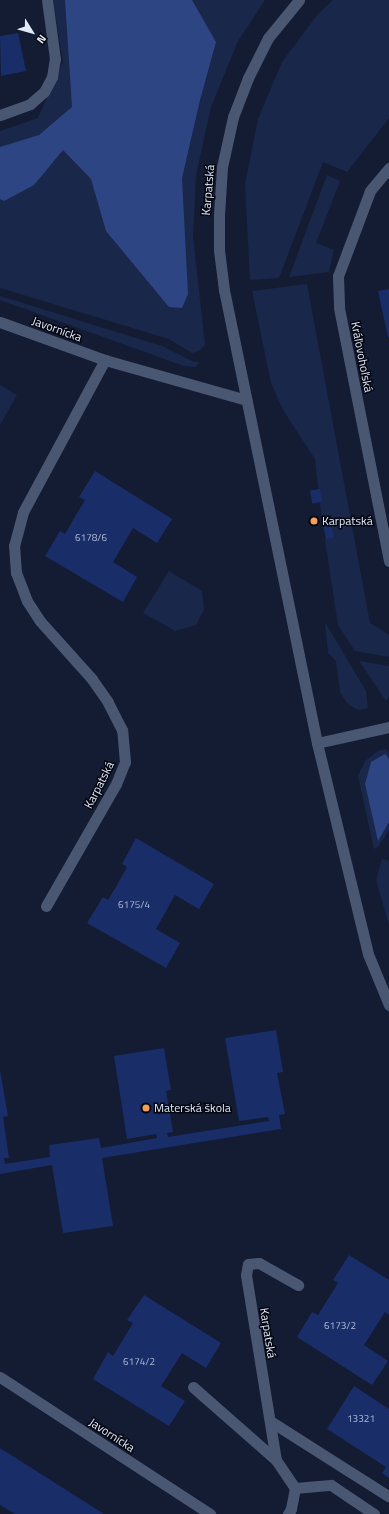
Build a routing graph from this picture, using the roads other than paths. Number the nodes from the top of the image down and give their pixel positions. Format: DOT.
graph roads {
  1 [pos="47,0"];
  2 [pos="299,0"];
  3 [pos="0,115"];
  4 [pos="389,168"];
  5 [pos="0,322"];
  6 [pos="106,360"];
  7 [pos="246,400"];
  8 [pos="389,561"];
  9 [pos="389,727"];
  10 [pos="317,743"];
  11 [pos="46,906"];
  12 [pos="389,1005"];
  13 [pos="298,1285"];
  14 [pos="0,1377"];
  15 [pos="193,1387"];
  16 [pos="270,1421"];
  17 [pos="276,1460"];
  18 [pos="295,1488"];
  19 [pos="388,1496"];
  20 [pos="210,1514"];
  21 [pos="288,1514"];
  22 [pos="374,1514"];
  1 -- 3 [label="street"];
  2 -- 7 [label="street, Karpatská"];
  4 -- 8 [label="street, Kráľovohoľská"];
  5 -- 6 [label="street, Javornícka"];
  6 -- 7 [label="street"];
  6 -- 11 [label="street, Karpatská"];
  7 -- 10 [label="street, Karpatská"];
  9 -- 10 [label="street"];
  10 -- 12 [label="street, Karpatská"];
  13 -- 16 [label="street, Karpatská"];
  14 -- 20 [label="street, Javornícka"];
  15 -- 17 [label="street"];
  16 -- 17 [label="street, Karpatská"];
  16 -- 19 [label="street"];
  17 -- 18 [label="street"];
  18 -- 21 [label="street"];
  18 -- 22 [label="street"];
}
